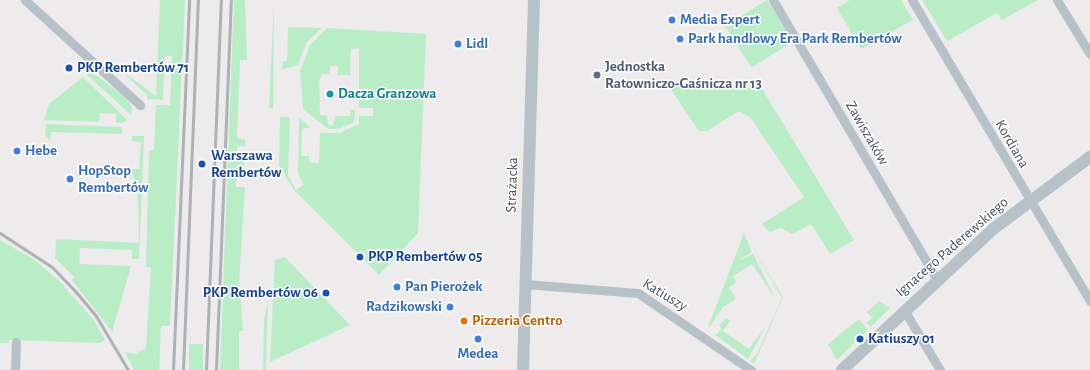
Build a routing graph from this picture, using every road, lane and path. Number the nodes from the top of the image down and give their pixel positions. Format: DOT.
graph roads {
  1 [pos="25,0"];
  2 [pos="534,0"];
  3 [pos="773,0"];
  4 [pos="912,0"];
  5 [pos="1057,0"];
  6 [pos="1090,54"];
  7 [pos="140,105"];
  8 [pos="1090,156"];
  9 [pos="1029,201"];
  10 [pos="936,280"];
  11 [pos="525,284"];
  12 [pos="1090,301"];
  13 [pos="904,310"];
  14 [pos="16,342"];
  15 [pos="15,370"];
  16 [pos="523,370"];
  17 [pos="751,370"];
  18 [pos="842,370"];
  19 [pos="940,370"];
  1 -- 7 [label="street"];
  2 -- 11 [label="street, Strażacka"];
  3 -- 10 [label="street, Zawiszaków"];
  4 -- 9 [label="street, Kordiana"];
  5 -- 6 [label="street"];
  8 -- 9 [label="street, Ignacego Paderewskiego"];
  9 -- 10 [label="street, Ignacego Paderewskiego"];
  9 -- 12 [label="street, Kordiana"];
  10 -- 13 [label="street, Ignacego Paderewskiego"];
  11 -- 16 [label="street, Strażacka"];
  11 -- 17 [label="street, Katiuszy"];
  13 -- 18 [label="street, Ignacego Paderewskiego"];
  13 -- 19 [label="street"];
  14 -- 15 [label="street"];
}
